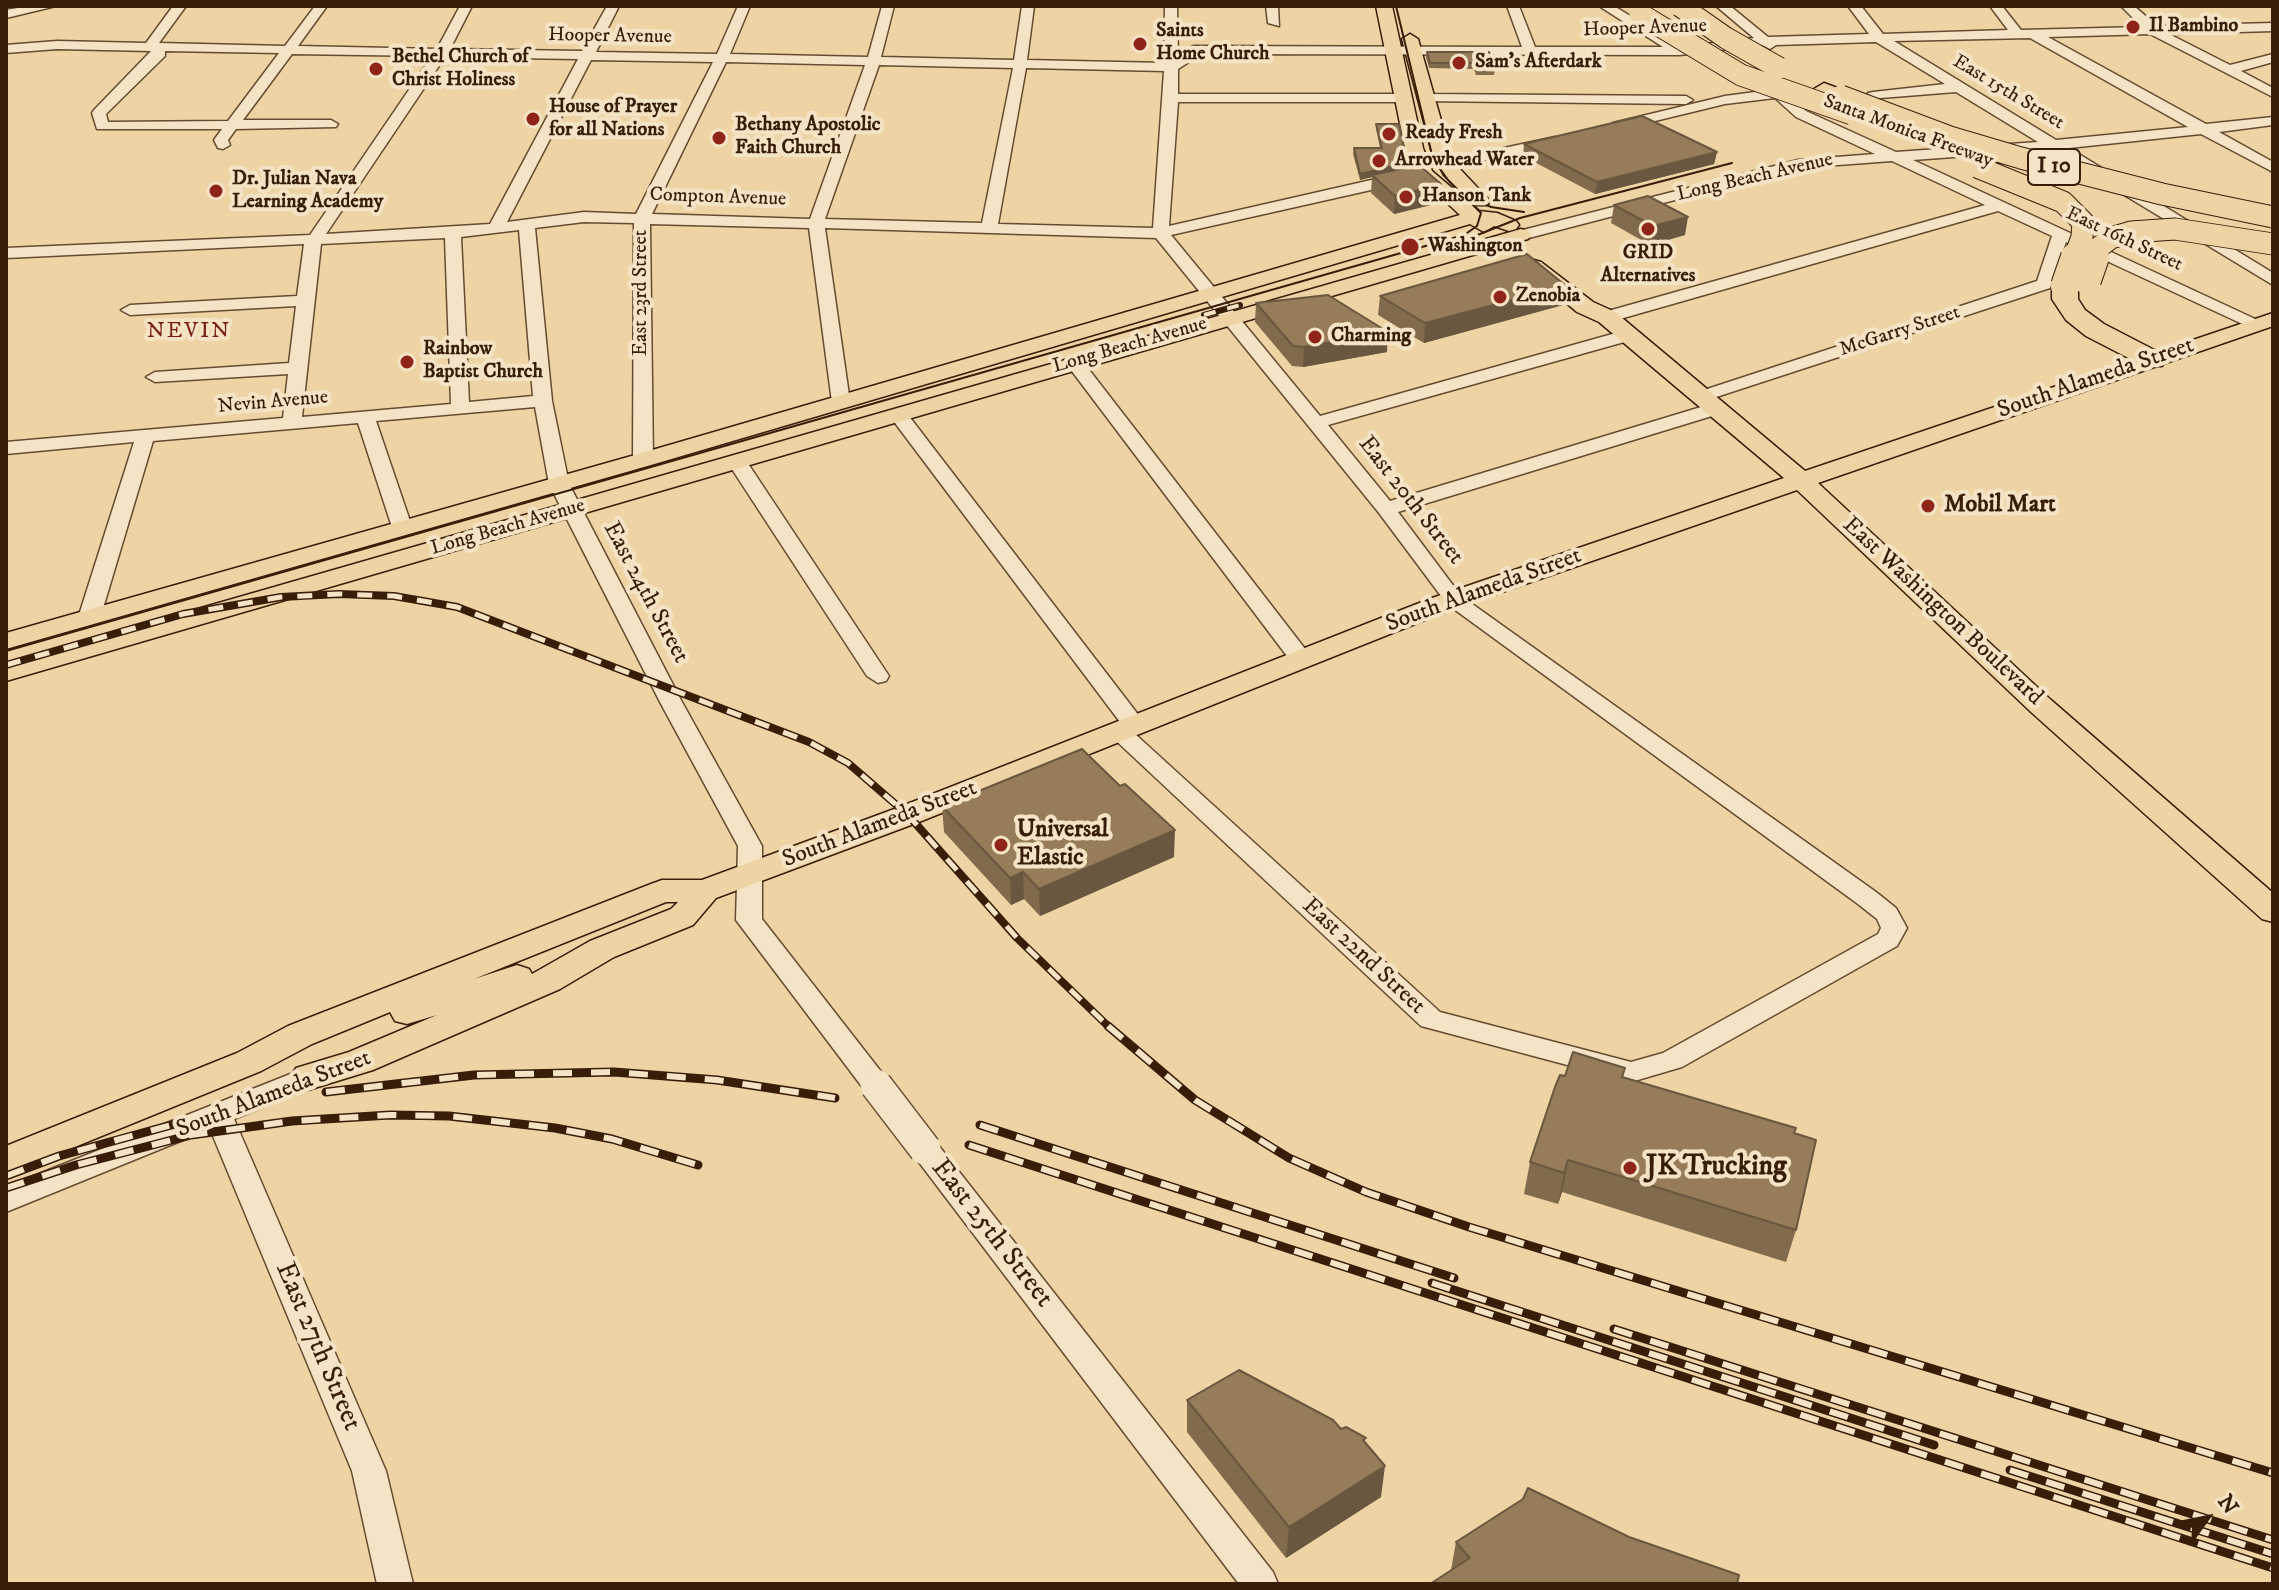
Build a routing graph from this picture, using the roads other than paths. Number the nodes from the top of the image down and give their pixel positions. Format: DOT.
graph roads {
  1 [pos="180,6"];
  2 [pos="321,6"];
  3 [pos="466,6"];
  4 [pos="613,6"];
  5 [pos="744,6"];
  6 [pos="888,6"];
  7 [pos="1028,6"];
  8 [pos="1171,6"];
  9 [pos="1272,6"];
  10 [pos="1384,6"];
  11 [pos="1513,6"];
  12 [pos="1605,6"];
  13 [pos="1680,6"];
  14 [pos="1709,6"];
  15 [pos="1722,6"];
  16 [pos="1854,6"];
  17 [pos="1996,6"];
  18 [pos="2127,6"];
  19 [pos="46,7"];
  20 [pos="1641,9"];
  21 [pos="6,14"];
  22 [pos="1406,20"];
  23 [pos="1274,23"];
  24 [pos="2273,27"];
  25 [pos="2154,31"];
  26 [pos="2033,33"];
  27 [pos="2017,34"];
  28 [pos="1879,38"];
  29 [pos="1766,41"];
  30 [pos="156,48"];
  31 [pos="6,49"];
  32 [pos="1171,50"];
  33 [pos="1209,50"];
  34 [pos="290,51"];
  35 [pos="1680,51"];
  36 [pos="1403,52"];
  37 [pos="441,53"];
  38 [pos="1531,53"];
  39 [pos="587,56"];
  40 [pos="2273,58"];
  41 [pos="721,59"];
  42 [pos="873,62"];
  43 [pos="1020,64"];
  44 [pos="1171,67"];
  45 [pos="2228,70"];
  46 [pos="1960,87"];
  47 [pos="1778,93"];
  48 [pos="2273,93"];
  49 [pos="1760,94"];
  50 [pos="1873,96"];
  51 [pos="1171,98"];
  52 [pos="1403,98"];
  53 [pos="1426,98"];
  54 [pos="1725,100"];
  55 [pos="1846,105"];
  56 [pos="1801,114"];
  57 [pos="2273,121"];
  58 [pos="331,124"];
  59 [pos="233,125"];
  60 [pos="2204,129"];
  61 [pos="1598,131"];
  62 [pos="1567,138"];
  63 [pos="223,145"];
  64 [pos="2054,145"];
  65 [pos="1889,155"];
  66 [pos="1448,164"];
  67 [pos="2273,168"];
  68 [pos="1424,173"];
  69 [pos="2001,205"];
  70 [pos="2273,207"];
  71 [pos="2273,217"];
  72 [pos="642,218"];
  73 [pos="1467,219"];
  74 [pos="816,223"];
  75 [pos="527,225"];
  76 [pos="495,229"];
  77 [pos="989,229"];
  78 [pos="2273,232"];
  79 [pos="453,233"];
  80 [pos="1161,233"];
  81 [pos="2061,233"];
  82 [pos="1510,234"];
  83 [pos="315,239"];
  84 [pos="2273,244"];
  85 [pos="6,253"];
  86 [pos="2273,280"];
  87 [pos="2074,288"];
  88 [pos="1210,295"];
  89 [pos="303,301"];
  90 [pos="130,310"];
  91 [pos="1607,317"];
  92 [pos="1228,318"];
  93 [pos="2265,321"];
  94 [pos="1629,335"];
  95 [pos="2160,358"];
  96 [pos="1074,362"];
  97 [pos="298,368"];
  98 [pos="155,377"];
  99 [pos="543,401"];
  100 [pos="841,402"];
  101 [pos="1711,402"];
  102 [pos="460,408"];
  103 [pos="898,415"];
  104 [pos="365,417"];
  105 [pos="292,423"];
  106 [pos="1315,423"];
  107 [pos="145,436"];
  108 [pos="6,448"];
  109 [pos="643,460"];
  110 [pos="738,463"];
  111 [pos="1802,481"];
  112 [pos="559,484"];
  113 [pos="1386,509"];
  114 [pos="572,510"];
  115 [pos="402,527"];
  116 [pos="1454,600"];
  117 [pos="90,615"];
  118 [pos="6,641"];
  119 [pos="1301,659"];
  120 [pos="6,673"];
  121 [pos="878,676"];
  122 [pos="1127,729"];
  123 [pos="749,875"];
  124 [pos="705,891"];
  125 [pos="2273,911"];
  126 [pos="552,934"];
  127 [pos="602,949"];
  128 [pos="1788,996"];
  129 [pos="438,1002"];
  130 [pos="249,1062"];
  131 [pos="308,1077"];
  132 [pos="219,1116"];
  133 [pos="6,1161"];
  134 [pos="6,1200"];
  135 [pos="395,1584"];
  136 [pos="1260,1584"];
  1 -- 30 [label="street"];
  2 -- 34 [label="street"];
  3 -- 37 [label="street"];
  4 -- 39 [label="street"];
  5 -- 41 [label="street, East 23rd Street"];
  6 -- 42 [label="street"];
  7 -- 43 [label="street"];
  8 -- 32 [label="street"];
  9 -- 23 [label="street"];
  10 -- 36 [label="main road, East Washington Boulevard"];
  11 -- 38 [label="street"];
  12 -- 35 [label="street"];
  13 -- 55 [label="highway, Santa Monica Freeway / I 10, bridge"];
  14 -- 55 [label="highway"];
  15 -- 29 [label="street"];
  16 -- 28 [label="street, East 15th Street"];
  17 -- 27 [label="street"];
  18 -- 25 [label="street"];
  19 -- 21 [label="street"];
  20 -- 55 [label="highway, Santa Monica Freeway / I 10, bridge"];
  22 -- 36 [label="main road, East Washington Boulevard"];
  24 -- 25 [label="street, Hooper Avenue"];
  25 -- 26 [label="street, Hooper Avenue"];
  25 -- 45 [label="street"];
  26 -- 27 [label="street, Hooper Avenue"];
  26 -- 60 [label="street"];
  27 -- 28 [label="street, Hooper Avenue"];
  28 -- 29 [label="street, Hooper Avenue"];
  28 -- 46 [label="street, East 15th Street"];
  29 -- 35 [label="street, Hooper Avenue"];
  29 -- 47 [label="street"];
  30 -- 31 [label="street, Hooper Avenue"];
  30 -- 34 [label="street, Hooper Avenue"];
  30 -- 59 [label="street"];
  32 -- 33 [label="street, Hooper Avenue"];
  32 -- 44 [label="street"];
  33 -- 36 [label="street, Hooper Avenue"];
  33 -- 44 [label="street, Hooper Avenue"];
  34 -- 37 [label="street, Hooper Avenue"];
  34 -- 59 [label="street"];
  35 -- 38 [label="street, Hooper Avenue"];
  35 -- 49 [label="street"];
  36 -- 38 [label="street, Hooper Avenue"];
  36 -- 52 [label="main road, East Washington Boulevard"];
  36 -- 53 [label="main road, East Washington Boulevard"];
  37 -- 39 [label="street, Hooper Avenue"];
  37 -- 83 [label="street"];
  39 -- 41 [label="street, Hooper Avenue"];
  39 -- 76 [label="street"];
  40 -- 45 [label="street"];
  41 -- 42 [label="street, Hooper Avenue"];
  41 -- 72 [label="street, East 23rd Street"];
  42 -- 43 [label="street, Hooper Avenue"];
  42 -- 74 [label="street"];
  43 -- 44 [label="street, Hooper Avenue"];
  43 -- 77 [label="street"];
  44 -- 51 [label="street"];
  45 -- 48 [label="street"];
  46 -- 50 [label="street"];
  46 -- 64 [label="street, East 15th Street"];
  47 -- 49 [label="street"];
  47 -- 56 [label="street, East 16th Street"];
  49 -- 54 [label="street"];
  49 -- 56 [label="street"];
  51 -- 52 [label="street"];
  51 -- 80 [label="street"];
  52 -- 68 [label="main road, East Washington Boulevard"];
  53 -- 54 [label="street"];
  53 -- 66 [label="main road, East Washington Boulevard"];
  54 -- 61 [label="street"];
  55 -- 70 [label="highway, bridge"];
  55 -- 71 [label="highway, Santa Monica Freeway / I 10, bridge"];
  55 -- 78 [label="highway, Santa Monica Freeway / I 10"];
  55 -- 87 [label="highway, bridge"];
  56 -- 65 [label="street, East 16th Street"];
  57 -- 60 [label="street, Long Beach Avenue"];
  58 -- 59 [label="street"];
  59 -- 63 [label="street"];
  60 -- 64 [label="street, Long Beach Avenue"];
  60 -- 67 [label="street"];
  62 -- 66 [label="street"];
  64 -- 65 [label="street, Long Beach Avenue"];
  64 -- 86 [label="street, East 15th Street"];
  65 -- 69 [label="street, East 16th Street"];
  65 -- 82 [label="street, Long Beach Avenue"];
  66 -- 82 [label="main road, East Washington Boulevard"];
  68 -- 73 [label="main road, East Washington Boulevard"];
  68 -- 80 [label="street, Compton Avenue"];
  69 -- 81 [label="street, East 16th Street"];
  69 -- 91 [label="street"];
  72 -- 74 [label="street, Compton Avenue"];
  72 -- 75 [label="street, Compton Avenue"];
  72 -- 109 [label="street, East 23rd Street"];
  73 -- 82 [label="main road, East Washington Boulevard"];
  73 -- 88 [label="main road, Long Beach Avenue"];
  74 -- 77 [label="street, Compton Avenue"];
  74 -- 100 [label="street"];
  75 -- 76 [label="street, Compton Avenue"];
  75 -- 99 [label="street, East 24th Street"];
  76 -- 79 [label="street, Compton Avenue"];
  77 -- 80 [label="street, Compton Avenue"];
  79 -- 83 [label="street, Compton Avenue"];
  79 -- 102 [label="street"];
  80 -- 88 [label="street, East 20th Street"];
  81 -- 93 [label="street, East 16th Street"];
  81 -- 101 [label="street, McGarry Street"];
  82 -- 91 [label="main road, East Washington Boulevard"];
  82 -- 92 [label="main road, Long Beach Avenue"];
  83 -- 85 [label="street, Compton Avenue"];
  83 -- 89 [label="street"];
  84 -- 87 [label="highway, bridge"];
  87 -- 95 [label="highway"];
  88 -- 92 [label="street, East 20th Street"];
  88 -- 100 [label="main road, Long Beach Avenue"];
  89 -- 90 [label="street"];
  89 -- 97 [label="street"];
  91 -- 94 [label="main road, East Washington Boulevard"];
  92 -- 96 [label="main road, Long Beach Avenue"];
  92 -- 106 [label="street, East 20th Street"];
  93 -- 95 [label="main road, South Alameda Street"];
  94 -- 101 [label="main road, East Washington Boulevard"];
  94 -- 106 [label="street"];
  95 -- 111 [label="main road, South Alameda Street"];
  96 -- 103 [label="main road, Long Beach Avenue"];
  96 -- 119 [label="street"];
  97 -- 98 [label="street"];
  97 -- 105 [label="street"];
  99 -- 102 [label="street, Nevin Avenue"];
  99 -- 112 [label="street, East 24th Street"];
  100 -- 109 [label="main road, Long Beach Avenue"];
  101 -- 111 [label="main road, East Washington Boulevard"];
  101 -- 113 [label="street, McGarry Street"];
  102 -- 104 [label="street, Nevin Avenue"];
  103 -- 110 [label="main road, Long Beach Avenue"];
  103 -- 122 [label="street, East 22nd Street"];
  104 -- 105 [label="street, Nevin Avenue"];
  104 -- 115 [label="street"];
  105 -- 107 [label="street, Nevin Avenue"];
  106 -- 113 [label="street, East 20th Street"];
  107 -- 108 [label="street, Nevin Avenue"];
  107 -- 117 [label="street"];
  109 -- 112 [label="main road, Long Beach Avenue"];
  110 -- 114 [label="main road, Long Beach Avenue"];
  110 -- 121 [label="street"];
  111 -- 116 [label="main road, South Alameda Street"];
  111 -- 125 [label="main road, East Washington Boulevard"];
  112 -- 114 [label="street, East 24th Street"];
  112 -- 115 [label="main road, Long Beach Avenue"];
  113 -- 116 [label="street, East 20th Street"];
  114 -- 120 [label="main road, Long Beach Avenue"];
  114 -- 123 [label="street, East 24th Street"];
  115 -- 117 [label="main road, Long Beach Avenue"];
  116 -- 119 [label="main road, South Alameda Street"];
  116 -- 128 [label="street, East 20th Street"];
  117 -- 118 [label="main road, Long Beach Avenue"];
  119 -- 122 [label="main road, South Alameda Street"];
  122 -- 123 [label="main road, South Alameda Street"];
  122 -- 128 [label="street, East 22nd Street"];
  123 -- 124 [label="main road, South Alameda Street"];
  123 -- 136 [label="street, East 25th Street, bridge"];
  124 -- 126 [label="main road, South Alameda Street"];
  124 -- 127 [label="main road, South Alameda Street"];
  126 -- 129 [label="main road"];
  126 -- 130 [label="main road, South Alameda Street"];
  127 -- 129 [label="main road"];
  127 -- 131 [label="main road, South Alameda Street"];
  129 -- 130 [label="main road"];
  129 -- 131 [label="main road"];
  130 -- 133 [label="main road, South Alameda Street"];
  131 -- 132 [label="street, South Alameda Street"];
  132 -- 134 [label="street, South Alameda Street"];
  132 -- 135 [label="street, East 27th Street"];
}
